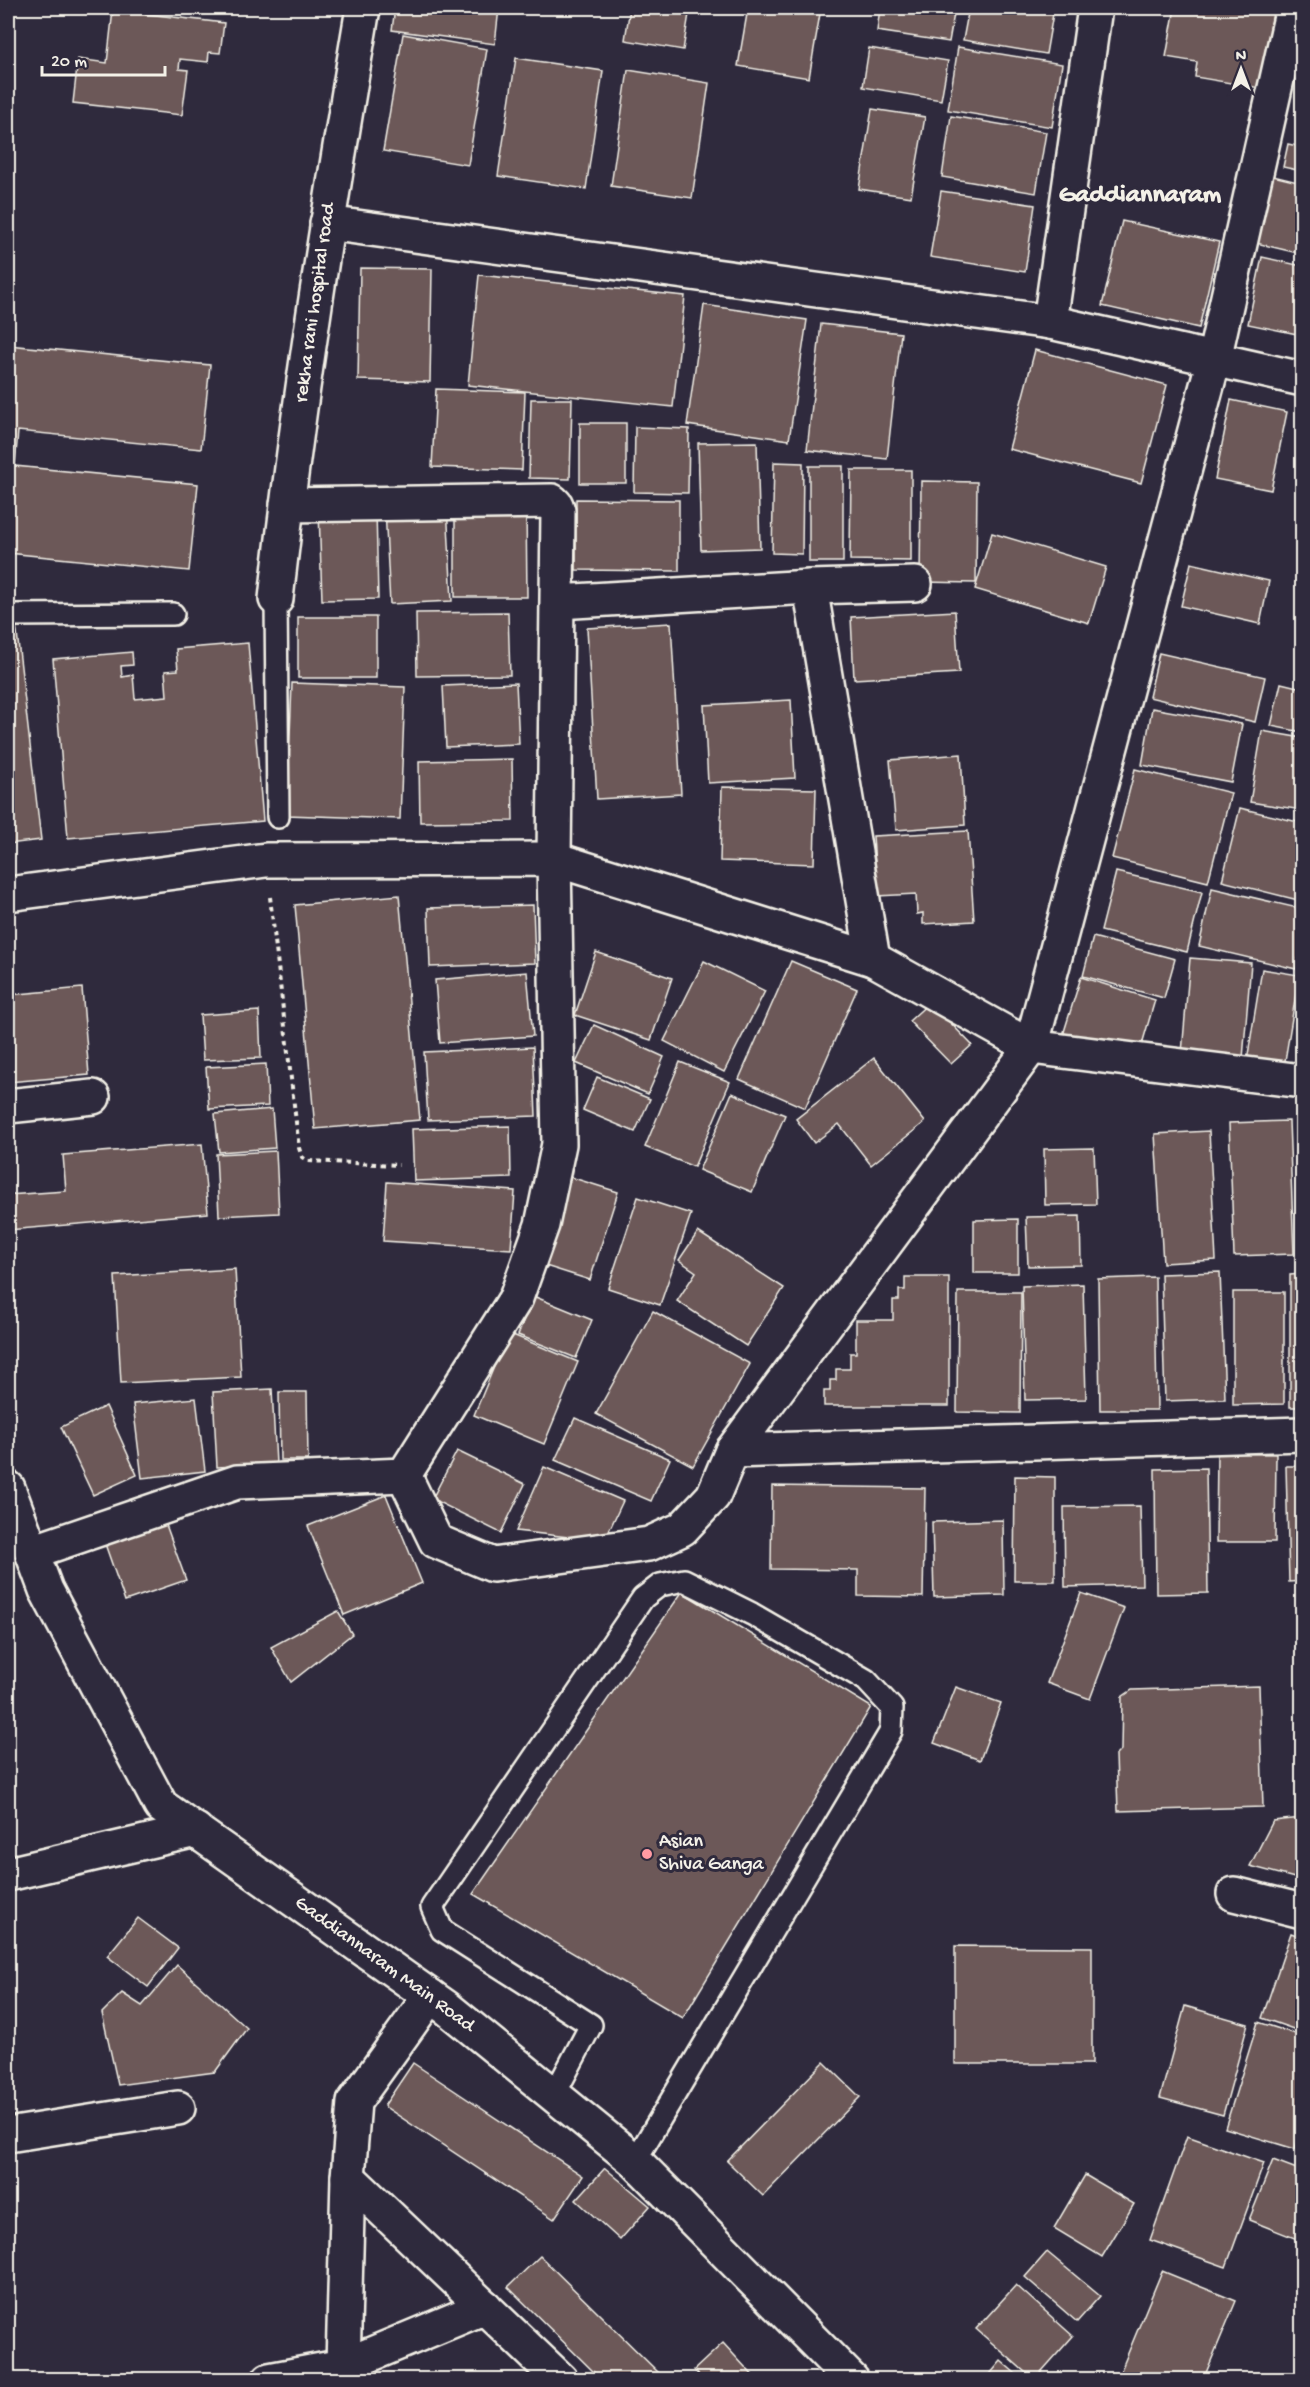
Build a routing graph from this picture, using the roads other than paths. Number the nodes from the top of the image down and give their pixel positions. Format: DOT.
graph roads {
  1 [pos="363,8"];
  2 [pos="1095,8"];
  3 [pos="1293,8"];
  4 [pos="327,223"];
  5 [pos="1050,322"];
  6 [pos="1214,359"];
  7 [pos="1302,379"];
  8 [pos="287,505"];
  9 [pos="915,584"];
  10 [pos="810,587"];
  11 [pos="276,599"];
  12 [pos="558,602"];
  13 [pos="8,615"];
  14 [pos="173,615"];
  15 [pos="278,817"];
  16 [pos="554,859"];
  17 [pos="8,894"];
  18 [pos="873,959"];
  19 [pos="1031,1047"];
  20 [pos="1302,1081"];
  21 [pos="93,1097"];
  22 [pos="8,1106"];
  23 [pos="1302,1434"];
  24 [pos="732,1451"];
  25 [pos="404,1475"];
  26 [pos="8,1488"];
  27 [pos="32,1552"];
  28 [pos="196,1830"];
  29 [pos="8,1874"];
  30 [pos="1234,1894"];
  31 [pos="1302,1911"];
  32 [pos="430,1996"];
  33 [pos="554,2095"];
  34 [pos="178,2108"];
  35 [pos="8,2135"];
  36 [pos="635,2161"];
  37 [pos="348,2177"];
  38 [pos="485,2307"];
  39 [pos="344,2373"];
  40 [pos="268,2379"];
  41 [pos="561,2379"];
  42 [pos="852,2379"];
  1 -- 4 [label="street, rekha rani hospital road"];
  2 -- 5 [label="street"];
  3 -- 6 [label="street"];
  4 -- 5 [label="street"];
  4 -- 8 [label="street, rekha rani hospital road"];
  5 -- 6 [label="street"];
  6 -- 7 [label="street"];
  6 -- 19 [label="street"];
  8 -- 11 [label="street, rekha rani hospital road"];
  8 -- 12 [label="street"];
  9 -- 10 [label="street"];
  10 -- 12 [label="street"];
  10 -- 18 [label="street"];
  11 -- 15 [label="lane"];
  12 -- 16 [label="street"];
  13 -- 14 [label="lane"];
  16 -- 17 [label="street"];
  16 -- 18 [label="street"];
  16 -- 25 [label="street"];
  18 -- 19 [label="street"];
  19 -- 20 [label="street"];
  19 -- 24 [label="street"];
  21 -- 22 [label="street"];
  23 -- 24 [label="street"];
  24 -- 25 [label="street"];
  25 -- 27 [label="street"];
  26 -- 27 [label="street, Gaddiannaram Main Road"];
  27 -- 28 [label="street, Gaddiannaram Main Road"];
  28 -- 29 [label="street"];
  28 -- 32 [label="street, Gaddiannaram Main Road"];
  30 -- 31 [label="street"];
  32 -- 33 [label="street, Gaddiannaram Main Road"];
  32 -- 37 [label="street"];
  33 -- 36 [label="street, Gaddiannaram Main Road"];
  33 -- 36 [label="lane"];
  34 -- 35 [label="street"];
  36 -- 42 [label="street, Gaddiannaram Main Road"];
  37 -- 38 [label="street"];
  37 -- 39 [label="street"];
  38 -- 39 [label="street"];
  38 -- 41 [label="street"];
  39 -- 40 [label="street"];
}
